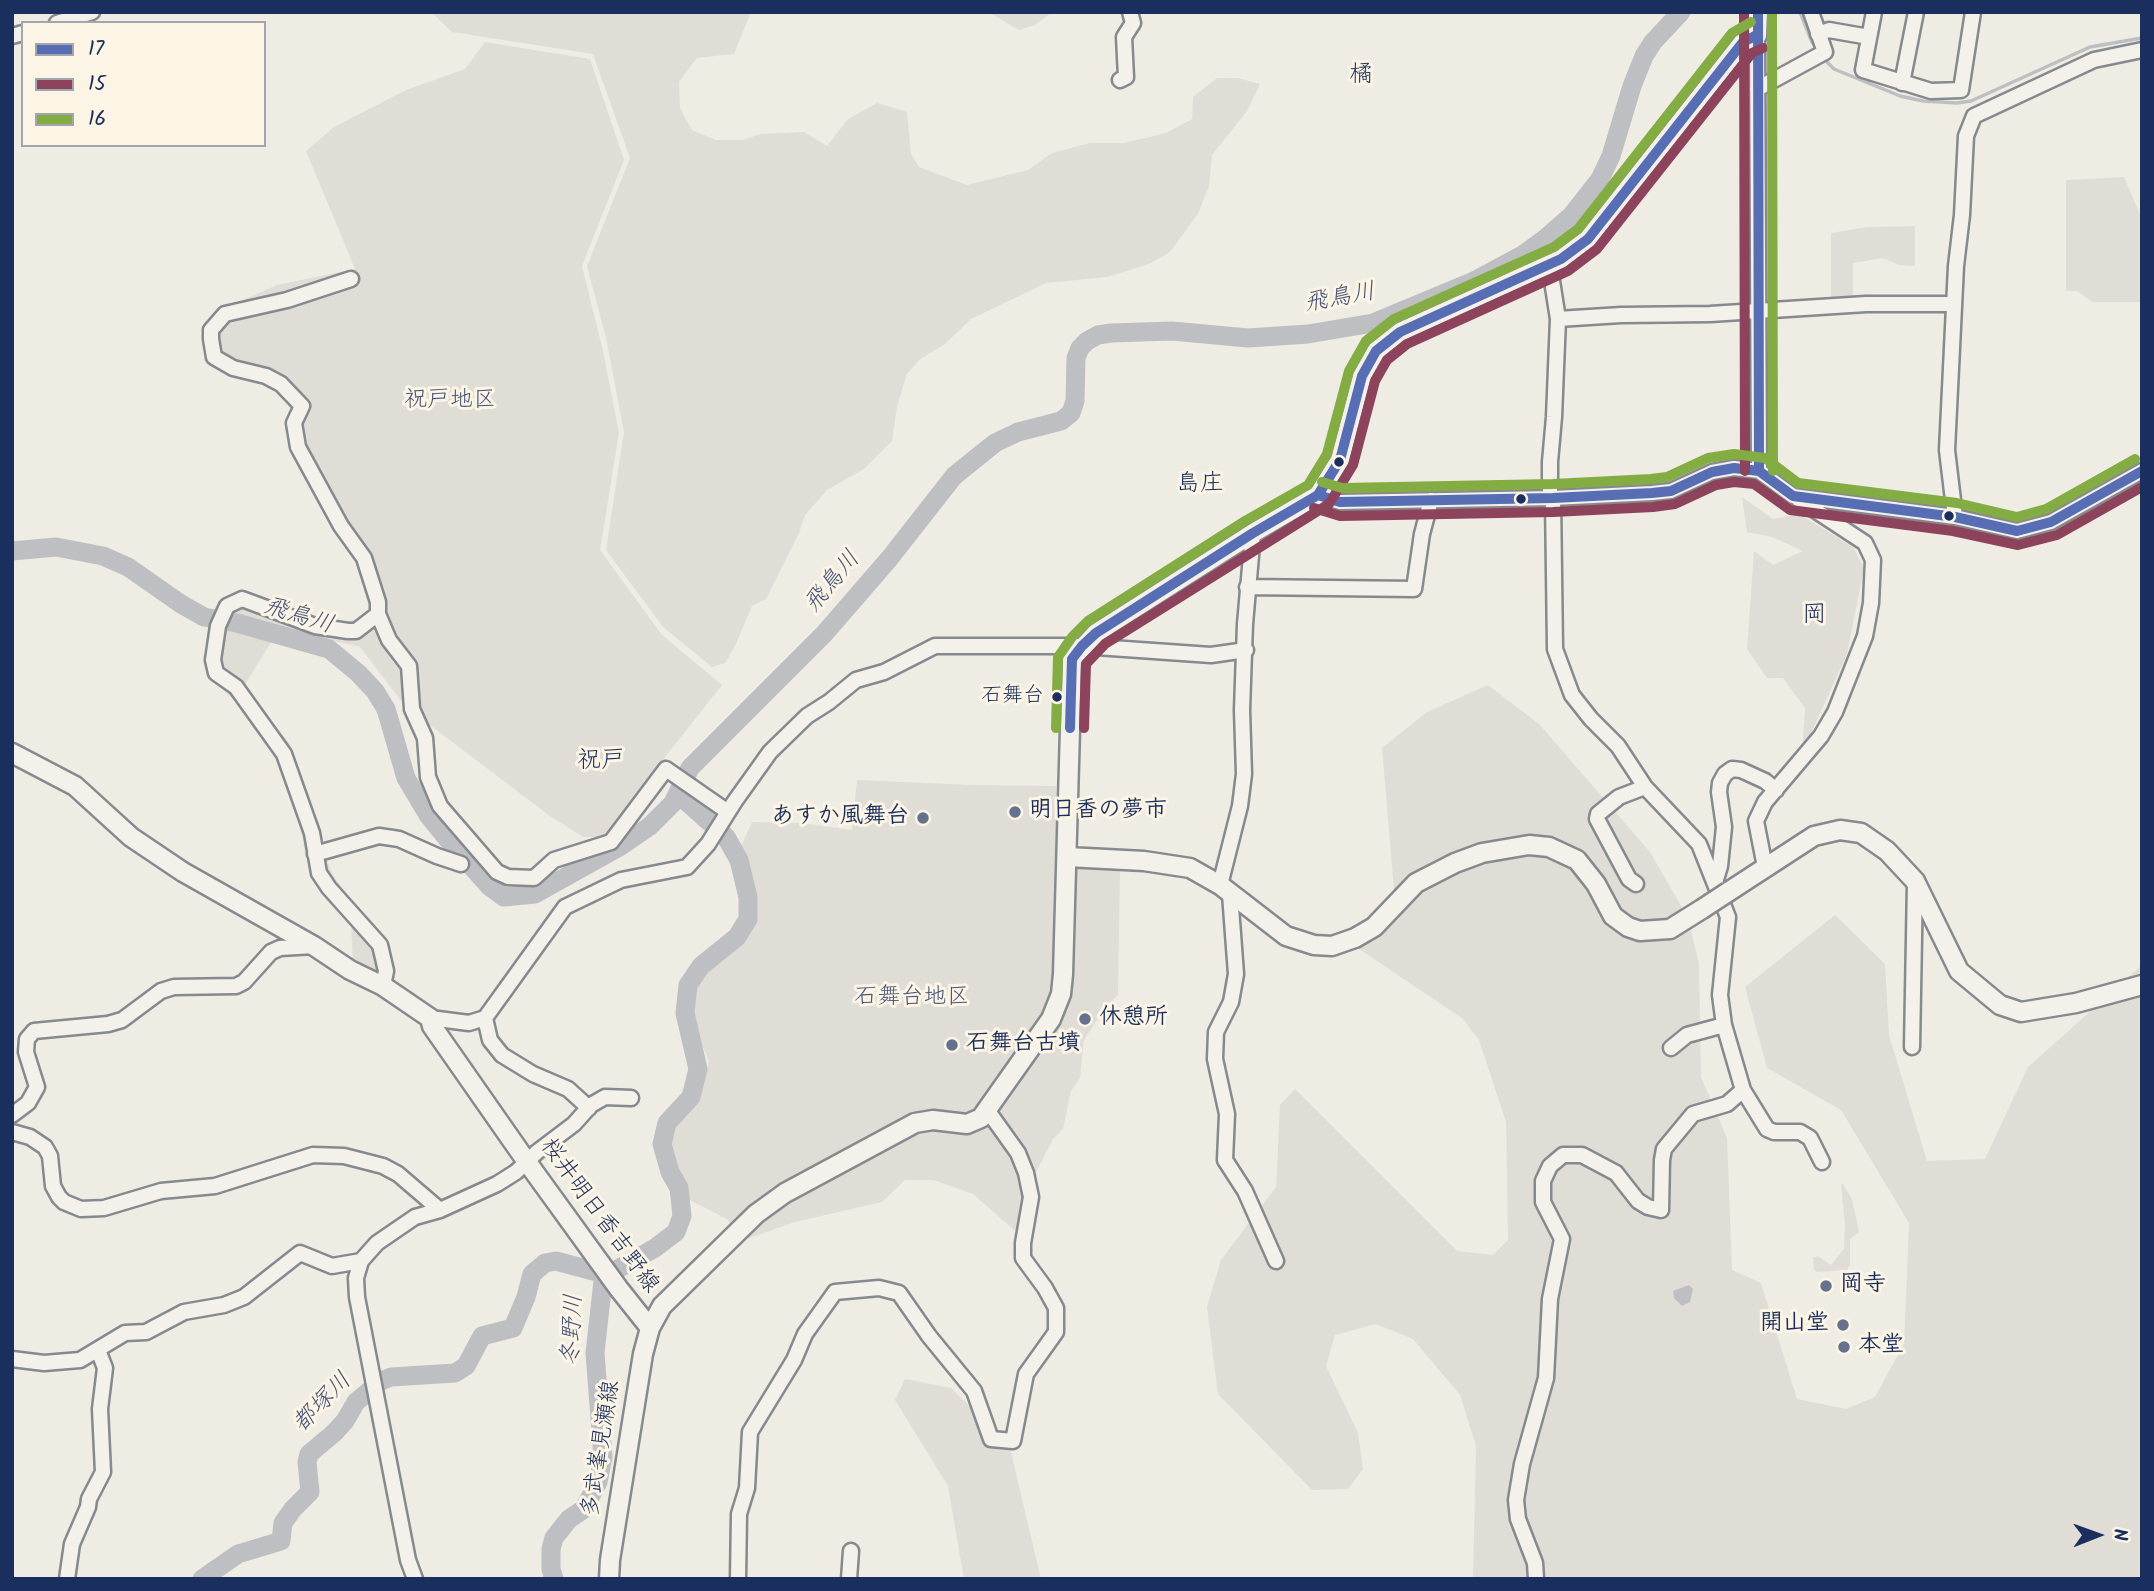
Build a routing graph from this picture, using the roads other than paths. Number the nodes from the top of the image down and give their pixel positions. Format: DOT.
graph roads {
  1 [pos="92,12"];
  2 [pos="1130,12"];
  3 [pos="1758,12"];
  4 [pos="1811,12"];
  5 [pos="1874,12"];
  6 [pos="1916,12"];
  7 [pos="1973,12"];
  8 [pos="63,21"];
  9 [pos="1818,34"];
  10 [pos="1757,35"];
  11 [pos="1870,37"];
  12 [pos="2142,50"];
  13 [pos="1120,80"];
  14 [pos="1902,83"];
  15 [pos="1757,89"];
  16 [pos="1548,265"];
  17 [pos="351,279"];
  18 [pos="1954,304"];
  19 [pos="1758,310"];
  20 [pos="1558,320"];
  21 [pos="1759,471"];
  22 [pos="2142,471"];
  23 [pos="1318,495"];
  24 [pos="1793,496"];
  25 [pos="1551,498"];
  26 [pos="1430,500"];
  27 [pos="1955,516"];
  28 [pos="1253,533"];
  29 [pos="1247,587"];
  30 [pos="378,614"];
  31 [pos="1082,646"];
  32 [pos="1246,650"];
  33 [pos="12,753"];
  34 [pos="1645,786"];
  35 [pos="1776,790"];
  36 [pos="728,813"];
  37 [pos="315,854"];
  38 [pos="1067,857"];
  39 [pos="461,864"];
  40 [pos="1765,867"];
  41 [pos="1915,881"];
  42 [pos="1636,884"];
  43 [pos="1721,888"];
  44 [pos="1225,890"];
  45 [pos="314,946"];
  46 [pos="2142,985"];
  47 [pos="383,986"];
  48 [pos="430,1018"];
  49 [pos="485,1018"];
  50 [pos="1724,1025"];
  51 [pos="1671,1048"];
  52 [pos="1912,1048"];
  53 [pos="1743,1090"];
  54 [pos="631,1098"];
  55 [pos="589,1108"];
  56 [pos="988,1111"];
  57 [pos="12,1115"];
  58 [pos="12,1132"];
  59 [pos="527,1161"];
  60 [pos="1822,1162"];
  61 [pos="440,1210"];
  62 [pos="361,1261"];
  63 [pos="1276,1261"];
  64 [pos="650,1328"];
  65 [pos="98,1350"];
  66 [pos="12,1359"];
  67 [pos="851,1551"];
  68 [pos="610,1560"];
  69 [pos="67,1579"];
  70 [pos="415,1579"];
  71 [pos="609,1579"];
  72 [pos="615,1579"];
  73 [pos="737,1579"];
  74 [pos="849,1579"];
  75 [pos="1536,1579"];
  1 -- 8 [label="street"];
  2 -- 13 [label="street"];
  3 -- 10 [label="main road"];
  4 -- 9 [label="street"];
  5 -- 11 [label="street"];
  6 -- 14 [label="street"];
  7 -- 14 [label="street"];
  9 -- 11 [label="street"];
  9 -- 15 [label="street"];
  10 -- 15 [label="street"];
  10 -- 16 [label="main road"];
  11 -- 14 [label="street"];
  12 -- 18 [label="street"];
  15 -- 19 [label="street"];
  16 -- 20 [label="street"];
  16 -- 23 [label="main road"];
  17 -- 30 [label="street"];
  18 -- 19 [label="street"];
  18 -- 27 [label="street"];
  19 -- 20 [label="street"];
  19 -- 21 [label="street"];
  20 -- 25 [label="street"];
  21 -- 24 [label="street"];
  21 -- 25 [label="street"];
  22 -- 27 [label="street"];
  23 -- 26 [label="street"];
  23 -- 28 [label="main road"];
  24 -- 27 [label="street"];
  24 -- 35 [label="street"];
  25 -- 26 [label="street"];
  25 -- 34 [label="street"];
  26 -- 29 [label="street"];
  28 -- 29 [label="street"];
  28 -- 31 [label="main road"];
  29 -- 32 [label="street"];
  30 -- 36 [label="street"];
  30 -- 37 [label="street"];
  31 -- 32 [label="street"];
  31 -- 36 [label="street"];
  31 -- 38 [label="main road"];
  32 -- 44 [label="street"];
  33 -- 45 [label="main road, 桜井明日香吉野線"];
  34 -- 42 [label="street"];
  34 -- 43 [label="street"];
  35 -- 40 [label="street"];
  35 -- 43 [label="street"];
  36 -- 49 [label="street"];
  37 -- 39 [label="street"];
  37 -- 47 [label="street"];
  38 -- 44 [label="main road"];
  38 -- 56 [label="main road"];
  40 -- 41 [label="main road"];
  40 -- 43 [label="main road"];
  41 -- 46 [label="main road"];
  41 -- 52 [label="street"];
  43 -- 44 [label="main road, bridge"];
  43 -- 50 [label="street"];
  44 -- 63 [label="street"];
  45 -- 47 [label="main road, 桜井明日香吉野線"];
  45 -- 57 [label="street"];
  47 -- 48 [label="main road, 桜井明日香吉野線"];
  48 -- 49 [label="street"];
  48 -- 59 [label="main road, 桜井明日香吉野線"];
  49 -- 55 [label="street"];
  50 -- 51 [label="street"];
  50 -- 53 [label="street"];
  53 -- 60 [label="street"];
  53 -- 75 [label="street"];
  54 -- 55 [label="street"];
  55 -- 59 [label="street"];
  56 -- 64 [label="main road, 桜井明日香吉野線"];
  56 -- 73 [label="street"];
  58 -- 61 [label="street"];
  59 -- 61 [label="street"];
  59 -- 64 [label="main road, 桜井明日香吉野線"];
  61 -- 62 [label="street"];
  62 -- 65 [label="street"];
  62 -- 70 [label="street"];
  64 -- 68 [label="main road, 多武峯見瀬線"];
  65 -- 66 [label="street"];
  65 -- 69 [label="street"];
  67 -- 74 [label="street"];
  68 -- 71 [label="main road, 多武峯見瀬線"];
  68 -- 72 [label="street"];
}
